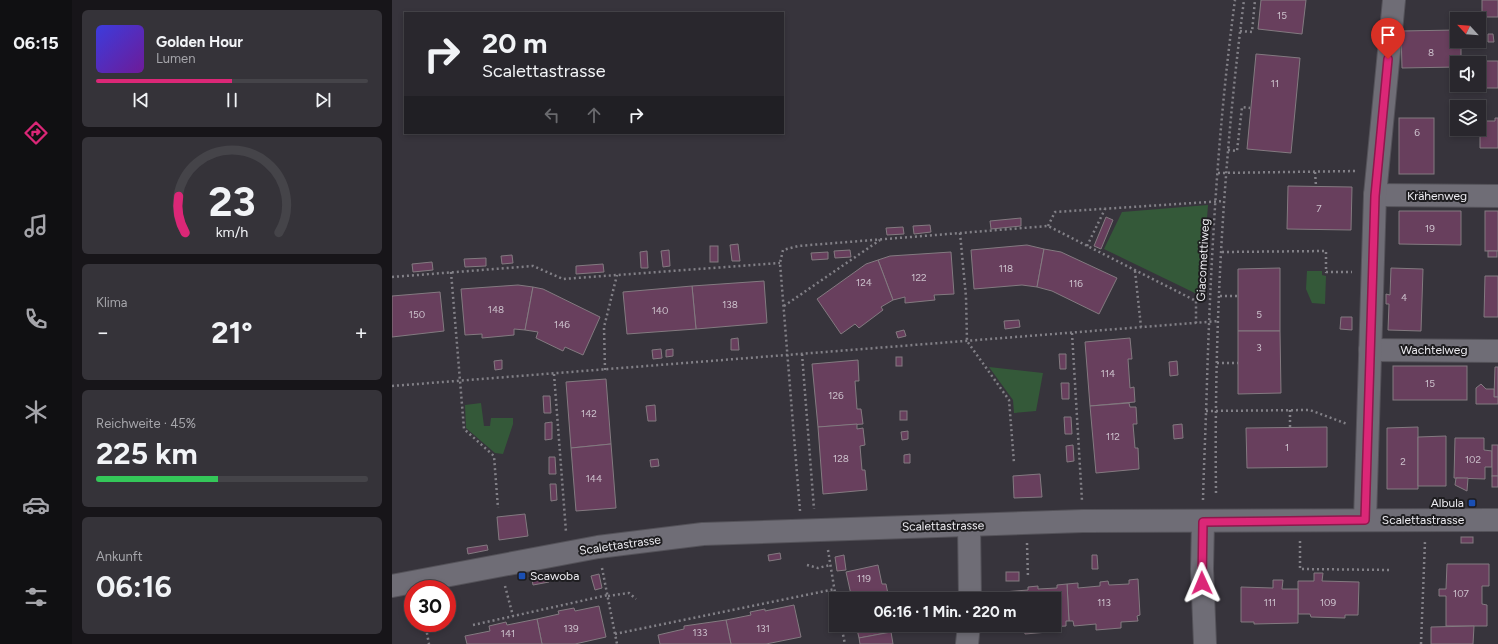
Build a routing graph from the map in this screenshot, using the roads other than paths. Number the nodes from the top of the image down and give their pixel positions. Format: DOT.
graph roads {
  1 [pos="1394,0"];
  2 [pos="1375,196"];
  3 [pos="1498,196"];
  4 [pos="1370,350"];
  5 [pos="1498,351"];
  6 [pos="1365,520"];
  7 [pos="1498,520"];
  8 [pos="1203,522"];
  9 [pos="969,525"];
  10 [pos="392,586"];
  11 [pos="970,592"];
  12 [pos="968,632"];
  13 [pos="967,644"];
  14 [pos="1205,644"];
  1 -- 2 [label="street"];
  2 -- 3 [label="street, Krähenweg"];
  2 -- 4 [label="street"];
  4 -- 5 [label="street, Wachtelweg"];
  4 -- 6 [label="street"];
  6 -- 7 [label="street, Scalettastrasse"];
  6 -- 8 [label="street, Scalettastrasse"];
  8 -- 9 [label="street, Scalettastrasse"];
  8 -- 14 [label="street"];
  9 -- 10 [label="street, Scalettastrasse"];
  9 -- 11 [label="street"];
  12 -- 13 [label="street"];
}
